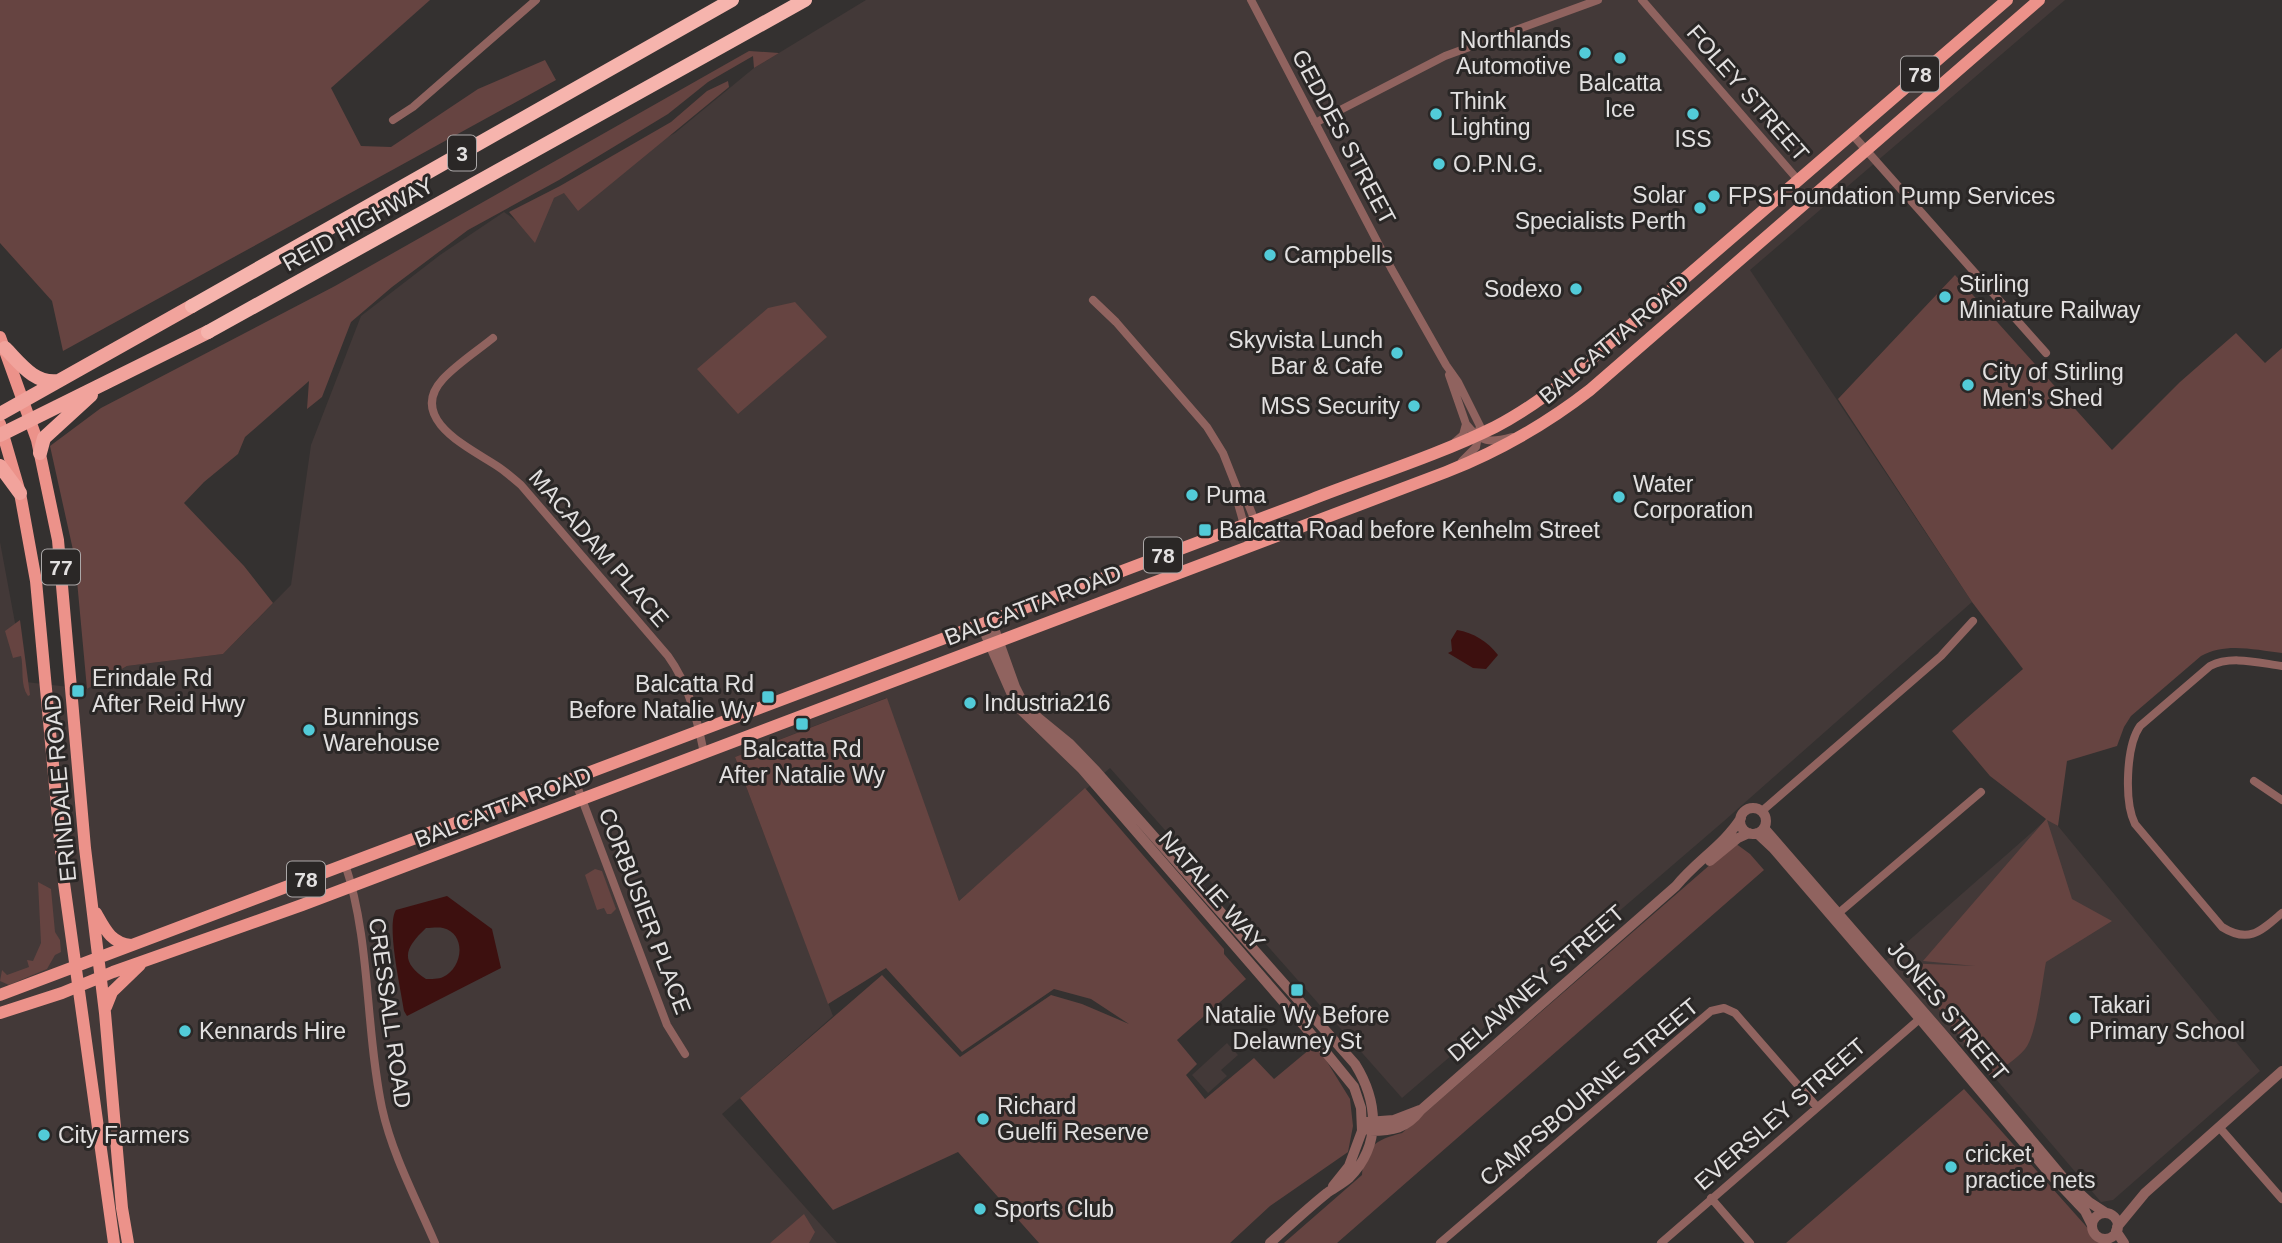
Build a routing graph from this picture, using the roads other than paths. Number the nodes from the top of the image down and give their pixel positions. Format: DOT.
graph roads {
  1 [pos="536,0"];
  2 [pos="732,0"];
  3 [pos="805,0"];
  4 [pos="1251,0"];
  5 [pos="1598,0"];
  6 [pos="1642,0"];
  7 [pos="2007,0"];
  8 [pos="2039,0"];
  9 [pos="1573,4"];
  10 [pos="393,120"];
  11 [pos="1315,123"];
  12 [pos="1851,132"];
  13 [pos="1866,150"];
  14 [pos="1798,180"];
  15 [pos="1093,300"];
  16 [pos="493,338"];
  17 [pos="3,343"];
  18 [pos="2046,353"];
  19 [pos="1446,365"];
  20 [pos="58,381"];
  21 [pos="105,382"];
  22 [pos="23,401"];
  23 [pos="0,414"];
  24 [pos="30,420"];
  25 [pos="1466,424"];
  26 [pos="1,431"];
  27 [pos="1479,433"];
  28 [pos="1530,433"];
  29 [pos="1452,445"];
  30 [pos="40,453"];
  31 [pos="0,466"];
  32 [pos="1446,472"];
  33 [pos="1238,491"];
  34 [pos="20,493"];
  35 [pos="1249,523"];
  36 [pos="1263,541"];
  37 [pos="1250,546"];
  38 [pos="1973,621"];
  39 [pos="986,622"];
  40 [pos="994,642"];
  41 [pos="2282,666"];
  42 [pos="700,730"];
  43 [pos="704,752"];
  44 [pos="574,778"];
  45 [pos="2254,781"];
  46 [pos="1981,792"];
  47 [pos="582,799"];
  48 [pos="2282,800"];
  49 [pos="1762,811"];
  50 [pos="1741,818"];
  51 [pos="1757,831"];
  52 [pos="345,864"];
  53 [pos="352,886"];
  54 [pos="1676,886"];
  55 [pos="92,907"];
  56 [pos="2282,913"];
  57 [pos="1835,916"];
  58 [pos="131,945"];
  59 [pos="98,958"];
  60 [pos="143,962"];
  61 [pos="75,967"];
  62 [pos="100,977"];
  63 [pos="78,987"];
  64 [pos="0,995"];
  65 [pos="0,1013"];
  66 [pos="105,1013"];
  67 [pos="1923,1017"];
  68 [pos="685,1054"];
  69 [pos="2282,1071"];
  70 [pos="1818,1107"];
  71 [pos="1374,1126"];
  72 [pos="1362,1127"];
  73 [pos="2219,1127"];
  74 [pos="1328,1192"];
  75 [pos="2145,1193"];
  76 [pos="1711,1198"];
  77 [pos="2282,1199"];
  78 [pos="2109,1214"];
  79 [pos="2092,1225"];
  80 [pos="2117,1229"];
  81 [pos="2108,1241"];
  82 [pos="114,1243"];
  83 [pos="128,1243"];
  84 [pos="435,1243"];
  85 [pos="1270,1243"];
  86 [pos="1440,1243"];
  87 [pos="1661,1243"];
  88 [pos="1750,1243"];
  89 [pos="2124,1243"];
  1 -- 10 [label="street"];
  2 -- 20 [label="highway, REID HIGHWAY / 3"];
  3 -- 21 [label="highway, REID HIGHWAY / 3"];
  4 -- 11 [label="street, GEDDES STREET"];
  5 -- 9 [label="street"];
  6 -- 14 [label="street, FOLEY STREET"];
  7 -- 12 [label="main road, BALCATTA ROAD / 78"];
  8 -- 13 [label="main road, BALCATTA ROAD / 78"];
  9 -- 11 [label="street"];
  11 -- 19 [label="street, GEDDES STREET"];
  12 -- 13 [label="street"];
  12 -- 14 [label="main road, BALCATTA ROAD / 78"];
  13 -- 18 [label="street"];
  13 -- 28 [label="main road, BALCATTA ROAD / 78"];
  14 -- 27 [label="main road, BALCATTA ROAD / 78"];
  15 -- 33 [label="street"];
  16 -- 42 [label="street, MACADAM PLACE"];
  17 -- 20 [label="highway"];
  17 -- 22 [label="main road, ERINDALE ROAD / 77"];
  19 -- 25 [label="street, GEDDES STREET"];
  19 -- 27 [label="street, GEDDES STREET"];
  20 -- 22 [label="highway, REID HIGHWAY / 3"];
  21 -- 24 [label="highway, REID HIGHWAY / 3"];
  21 -- 30 [label="highway"];
  22 -- 23 [label="highway, REID HIGHWAY / 3"];
  22 -- 24 [label="main road, ERINDALE ROAD / 77"];
  24 -- 26 [label="highway, REID HIGHWAY / 3"];
  24 -- 30 [label="main road, ERINDALE ROAD / 77"];
  25 -- 27 [label="street, GEDDES STREET"];
  25 -- 29 [label="street"];
  26 -- 34 [label="main road, ERINDALE ROAD / 77"];
  27 -- 28 [label="street"];
  27 -- 29 [label="main road, BALCATTA ROAD / 78"];
  27 -- 32 [label="street"];
  28 -- 32 [label="main road, BALCATTA ROAD / 78"];
  29 -- 35 [label="main road, BALCATTA ROAD / 78"];
  30 -- 55 [label="main road, ERINDALE ROAD / 77"];
  31 -- 34 [label="highway"];
  32 -- 36 [label="main road, BALCATTA ROAD / 78"];
  33 -- 35 [label="street"];
  33 -- 35 [label="street"];
  34 -- 61 [label="main road, ERINDALE ROAD / 77"];
  35 -- 36 [label="street"];
  35 -- 37 [label="street"];
  35 -- 39 [label="main road, BALCATTA ROAD / 78"];
  36 -- 37 [label="main road, BALCATTA ROAD / 78"];
  37 -- 40 [label="main road, BALCATTA ROAD / 78"];
  38 -- 49 [label="street"];
  39 -- 40 [label="street, NATALIE WAY"];
  39 -- 42 [label="main road, BALCATTA ROAD / 78"];
  40 -- 43 [label="main road, BALCATTA ROAD / 78"];
  40 -- 71 [label="street, NATALIE WAY"];
  40 -- 72 [label="street, NATALIE WAY"];
  41 -- 56 [label="street"];
  42 -- 43 [label="street, MACADAM PLACE"];
  42 -- 44 [label="main road, BALCATTA ROAD / 78"];
  43 -- 47 [label="main road, BALCATTA ROAD / 78"];
  44 -- 47 [label="street, CORBUSIER PLACE"];
  44 -- 52 [label="main road, BALCATTA ROAD / 78"];
  45 -- 48 [label="street"];
  46 -- 57 [label="street"];
  47 -- 53 [label="main road, BALCATTA ROAD / 78"];
  47 -- 68 [label="street, CORBUSIER PLACE"];
  49 -- 50 [label="street"];
  49 -- 51 [label="street"];
  50 -- 51 [label="street, JONES STREET"];
  50 -- 54 [label="street, DELAWNEY STREET"];
  51 -- 54 [label="street, DELAWNEY STREET"];
  51 -- 57 [label="street, JONES STREET"];
  52 -- 53 [label="street, CRESSALL ROAD"];
  52 -- 58 [label="main road, BALCATTA ROAD / 78"];
  53 -- 60 [label="main road, BALCATTA ROAD / 78"];
  53 -- 84 [label="street, CRESSALL ROAD"];
  54 -- 71 [label="street, DELAWNEY STREET"];
  55 -- 58 [label="main road"];
  55 -- 59 [label="main road, ERINDALE ROAD / 77"];
  57 -- 67 [label="street, JONES STREET"];
  58 -- 59 [label="main road, BALCATTA ROAD / 78"];
  59 -- 61 [label="main road, BALCATTA ROAD / 78"];
  59 -- 62 [label="main road, ERINDALE ROAD / 77"];
  60 -- 62 [label="main road, BALCATTA ROAD / 78"];
  60 -- 66 [label="main road"];
  61 -- 63 [label="main road, ERINDALE ROAD / 77"];
  61 -- 64 [label="main road, BALCATTA ROAD"];
  62 -- 63 [label="main road, BALCATTA ROAD / 78"];
  62 -- 66 [label="main road, ERINDALE ROAD / 77"];
  63 -- 65 [label="main road, BALCATTA ROAD / 78"];
  63 -- 82 [label="main road, ERINDALE ROAD / 77"];
  66 -- 83 [label="main road, ERINDALE ROAD / 77"];
  67 -- 70 [label="street, EVERSLEY STREET"];
  67 -- 78 [label="street, JONES STREET"];
  67 -- 79 [label="street, JONES STREET"];
  69 -- 73 [label="street"];
  70 -- 76 [label="street, EVERSLEY STREET"];
  70 -- 86 [label="street, CAMPSBOURNE STREET"];
  71 -- 72 [label="street, DELAWNEY STREET"];
  71 -- 74 [label="street"];
  72 -- 74 [label="street"];
  73 -- 75 [label="street"];
  73 -- 77 [label="street"];
  74 -- 85 [label="street"];
  75 -- 78 [label="street"];
  75 -- 80 [label="street"];
  76 -- 87 [label="street, EVERSLEY STREET"];
  76 -- 88 [label="street"];
  78 -- 79 [label="street"];
  78 -- 80 [label="street"];
  79 -- 81 [label="street"];
  80 -- 81 [label="street"];
  80 -- 89 [label="street"];
}
